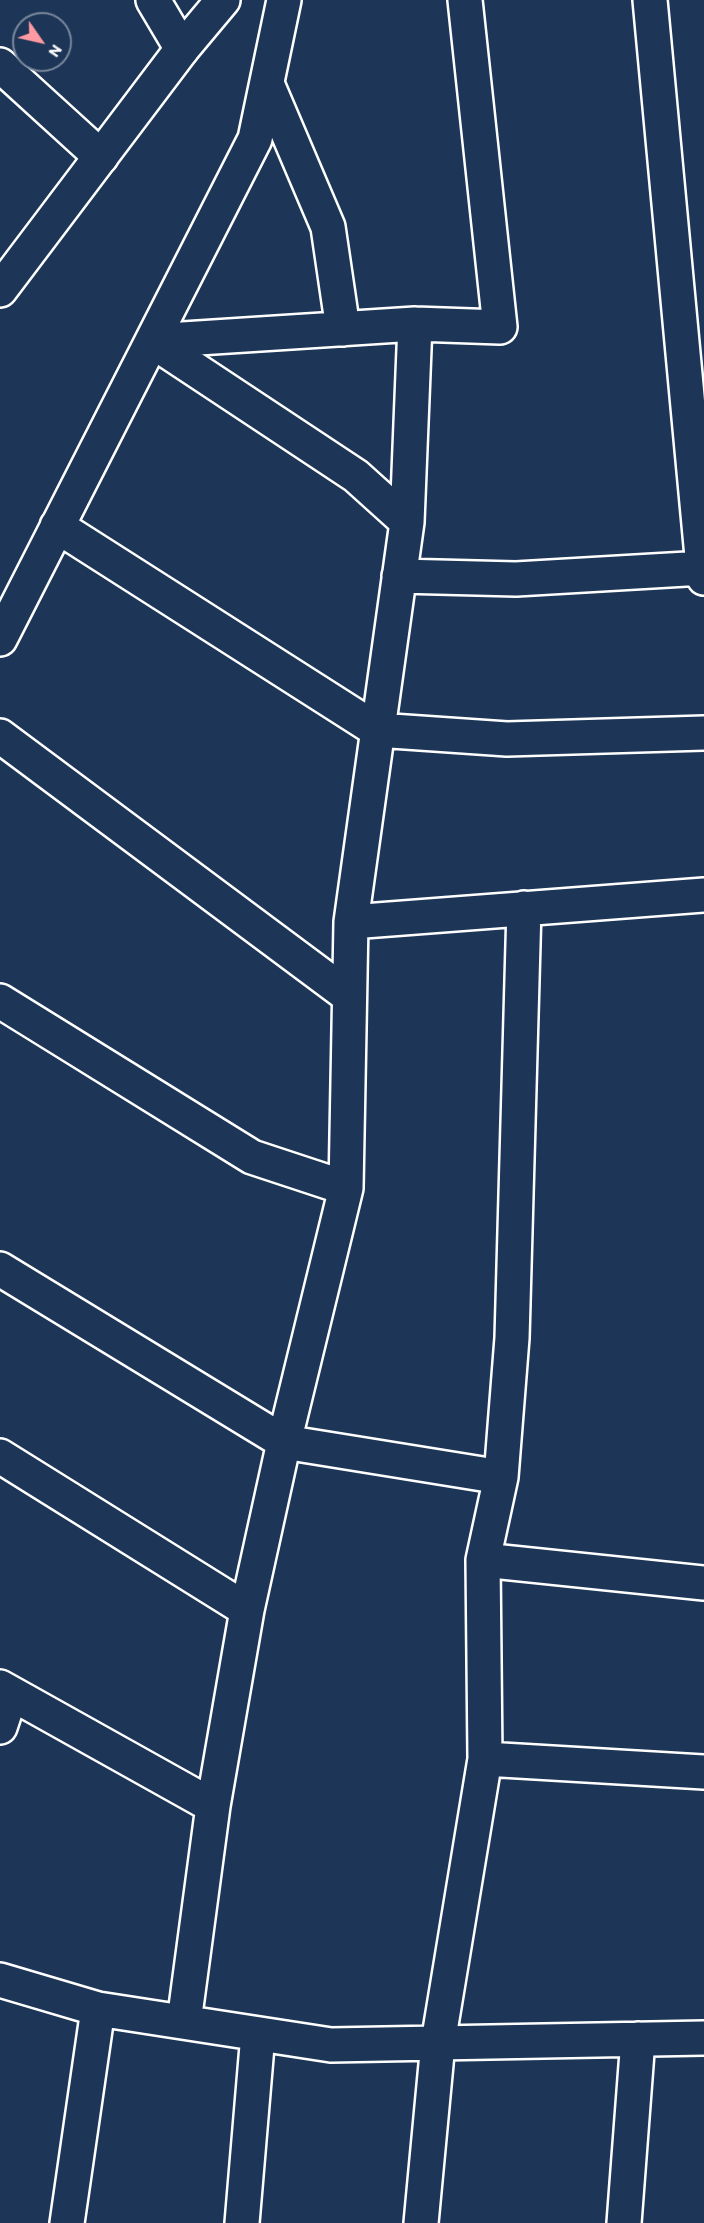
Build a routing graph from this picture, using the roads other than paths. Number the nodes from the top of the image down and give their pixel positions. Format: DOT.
graph roads {
  1 [pos="153,0"];
  2 [pos="223,0"];
  3 [pos="284,0"];
  4 [pos="465,0"];
  5 [pos="650,0"];
  6 [pos="182,48"];
  7 [pos="0,65"];
  8 [pos="268,86"];
  9 [pos="101,156"];
  10 [pos="1,287"];
  11 [pos="415,324"];
  12 [pos="343,329"];
  13 [pos="152,341"];
  14 [pos="407,522"];
  15 [pos="57,526"];
  16 [pos="704,568"];
  17 [pos="399,576"];
  18 [pos="704,578"];
  19 [pos="0,639"];
  20 [pos="377,730"];
  21 [pos="704,733"];
  22 [pos="0,736"];
  23 [pos="704,895"];
  24 [pos="524,908"];
  25 [pos="351,922"];
  26 [pos="349,996"];
  27 [pos="0,1001"];
  28 [pos="346,1188"];
  29 [pos="0,1269"];
  30 [pos="284,1442"];
  31 [pos="0,1456"];
  32 [pos="501,1477"];
  33 [pos="483,1560"];
  34 [pos="704,1583"];
  35 [pos="247,1610"];
  36 [pos="5,1691"];
  37 [pos="0,1727"];
  38 [pos="485,1759"];
  39 [pos="704,1772"];
  40 [pos="213,1806"];
  41 [pos="0,1980"];
  42 [pos="98,2009"];
  43 [pos="184,2022"];
  44 [pos="258,2034"];
  45 [pos="704,2038"];
  46 [pos="638,2039"];
  47 [pos="438,2043"];
  48 [pos="67,2223"];
  49 [pos="242,2223"];
  50 [pos="421,2223"];
  51 [pos="624,2223"];
  1 -- 6 [label="street"];
  2 -- 6 [label="street"];
  3 -- 8 [label="street"];
  4 -- 11 [label="street"];
  5 -- 16 [label="street"];
  6 -- 9 [label="street"];
  7 -- 9 [label="street"];
  8 -- 12 [label="street"];
  8 -- 13 [label="street"];
  9 -- 10 [label="street"];
  11 -- 12 [label="street"];
  11 -- 14 [label="street"];
  12 -- 13 [label="street"];
  13 -- 14 [label="street"];
  13 -- 15 [label="street"];
  14 -- 17 [label="street"];
  15 -- 19 [label="street"];
  15 -- 20 [label="street"];
  16 -- 17 [label="street"];
  16 -- 18 [label="street"];
  17 -- 20 [label="street"];
  20 -- 21 [label="street"];
  20 -- 25 [label="street"];
  22 -- 26 [label="street"];
  23 -- 24 [label="street"];
  24 -- 25 [label="street"];
  24 -- 32 [label="street"];
  25 -- 26 [label="street"];
  26 -- 28 [label="street"];
  27 -- 28 [label="street"];
  28 -- 30 [label="street"];
  29 -- 30 [label="street"];
  30 -- 32 [label="street"];
  30 -- 35 [label="street"];
  31 -- 35 [label="street"];
  32 -- 33 [label="street"];
  33 -- 34 [label="street"];
  33 -- 38 [label="street"];
  35 -- 40 [label="street"];
  36 -- 37 [label="street"];
  36 -- 40 [label="street"];
  38 -- 39 [label="street"];
  38 -- 47 [label="street"];
  40 -- 43 [label="street"];
  41 -- 42 [label="street"];
  42 -- 43 [label="street"];
  42 -- 48 [label="street"];
  43 -- 44 [label="street"];
  44 -- 47 [label="street"];
  44 -- 49 [label="street"];
  45 -- 46 [label="street"];
  46 -- 47 [label="street"];
  46 -- 51 [label="street"];
  47 -- 50 [label="street"];
}
